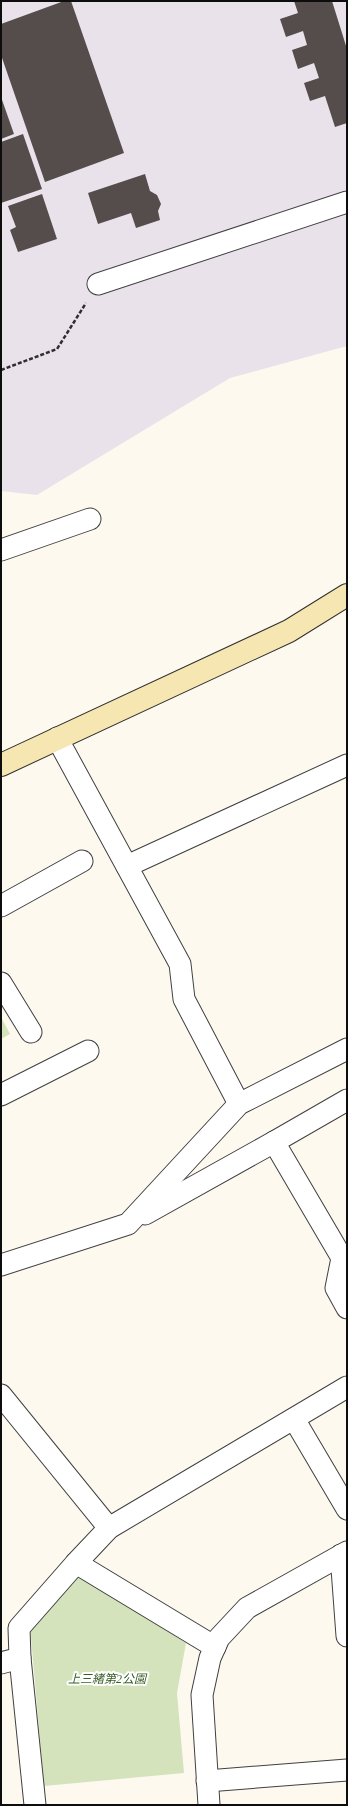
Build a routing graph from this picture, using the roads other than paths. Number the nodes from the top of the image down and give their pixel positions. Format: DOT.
graph roads {
  1 [pos="347,202"];
  2 [pos="98,284"];
  3 [pos="90,519"];
  4 [pos="1,550"];
  5 [pos="347,595"];
  6 [pos="57,738"];
  7 [pos="1,765"];
  8 [pos="347,765"];
  9 [pos="82,861"];
  10 [pos="126,866"];
  11 [pos="1,906"];
  12 [pos="1,983"];
  13 [pos="32,1032"];
  14 [pos="347,1049"];
  15 [pos="88,1052"];
  16 [pos="1,1095"];
  17 [pos="347,1100"];
  18 [pos="239,1104"];
  19 [pos="274,1142"];
  20 [pos="128,1224"];
  21 [pos="1,1265"];
  22 [pos="347,1308"];
  23 [pos="347,1387"];
  24 [pos="1,1395"];
  25 [pos="294,1419"];
  26 [pos="347,1509"];
  27 [pos="109,1528"];
  28 [pos="344,1553"];
  29 [pos="76,1563"];
  30 [pos="347,1636"];
  31 [pos="215,1647"];
  32 [pos="11,1660"];
  33 [pos="347,1770"];
  34 [pos="207,1781"];
  35 [pos="35,1805"];
  36 [pos="209,1805"];
  1 -- 2 [label="street"];
  3 -- 4 [label="street"];
  5 -- 6 [label="street"];
  6 -- 7 [label="street"];
  6 -- 10 [label="street"];
  8 -- 10 [label="street"];
  9 -- 11 [label="street"];
  10 -- 18 [label="street"];
  12 -- 13 [label="street"];
  14 -- 18 [label="street"];
  15 -- 16 [label="street"];
  17 -- 19 [label="street"];
  18 -- 20 [label="street"];
  19 -- 20 [label="street"];
  19 -- 22 [label="street"];
  20 -- 21 [label="street"];
  23 -- 25 [label="street"];
  24 -- 27 [label="street"];
  25 -- 26 [label="street"];
  25 -- 27 [label="street"];
  27 -- 29 [label="street"];
  28 -- 30 [label="street"];
  28 -- 31 [label="street"];
  29 -- 31 [label="street"];
  29 -- 32 [label="street"];
  31 -- 34 [label="street"];
  32 -- 35 [label="street"];
  33 -- 34 [label="street"];
  34 -- 36 [label="street"];
}
